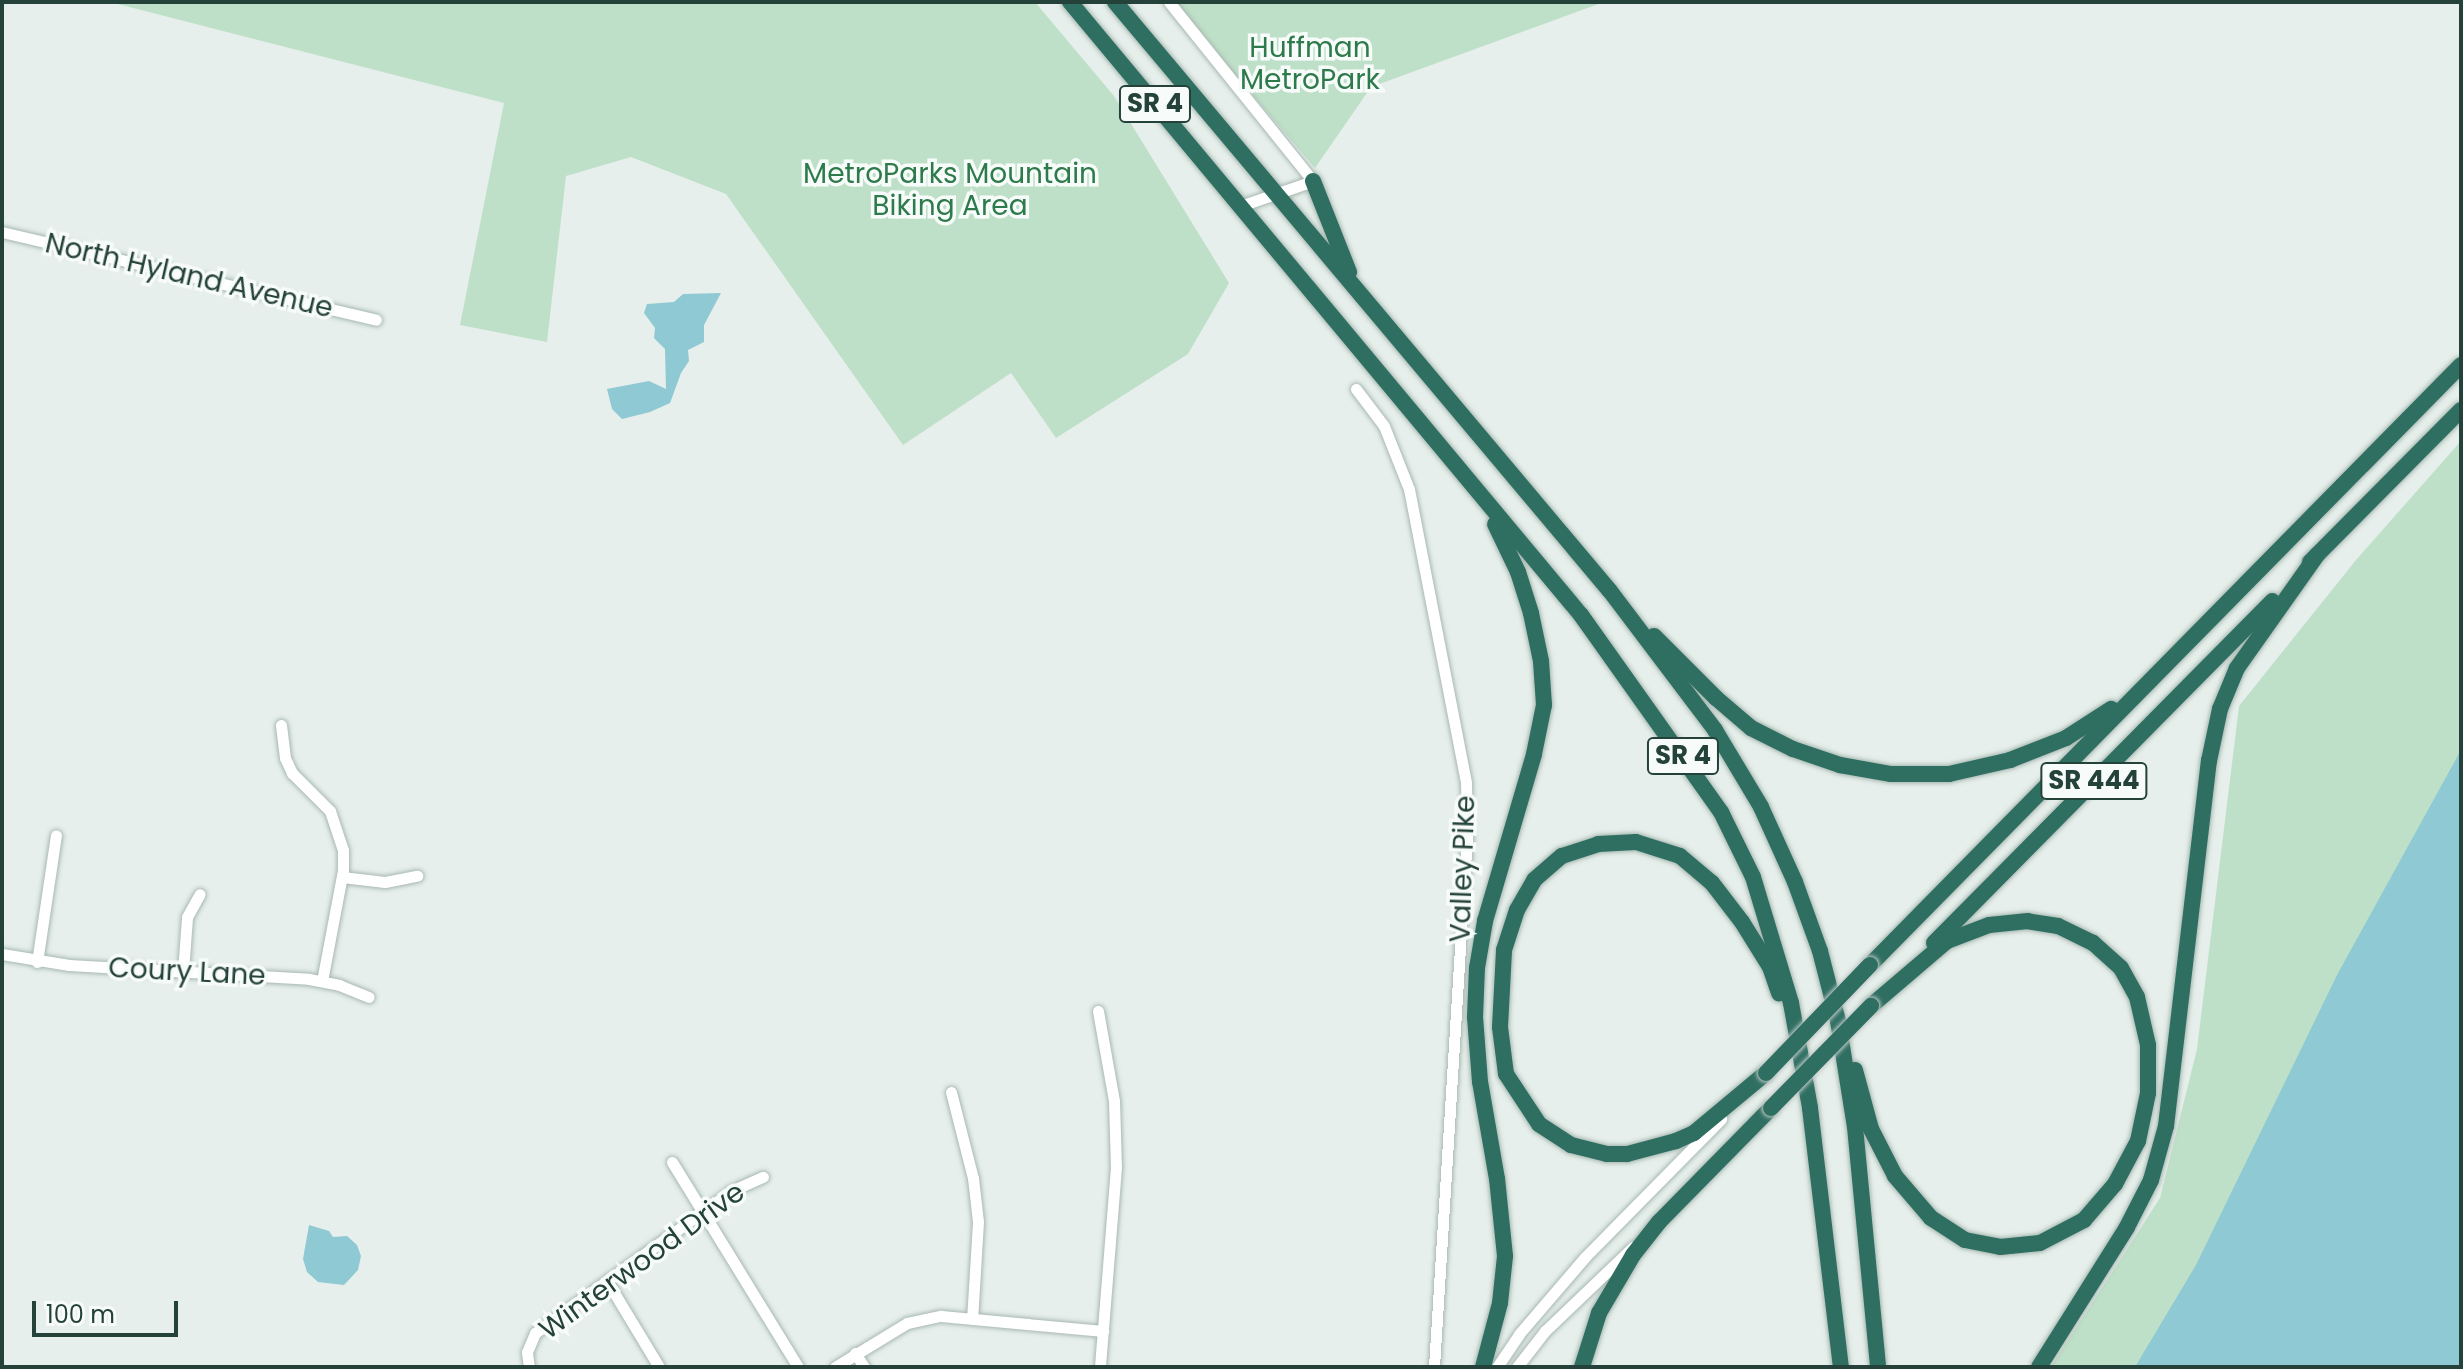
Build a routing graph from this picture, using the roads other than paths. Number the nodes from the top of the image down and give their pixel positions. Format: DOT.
graph roads {
  1 [pos="1070,2"];
  2 [pos="1115,2"];
  3 [pos="1169,2"];
  4 [pos="1313,181"];
  5 [pos="1275,194"];
  6 [pos="1240,206"];
  7 [pos="2,232"];
  8 [pos="1357,292"];
  9 [pos="376,320"];
  10 [pos="2461,365"];
  11 [pos="1356,389"];
  12 [pos="2461,410"];
  13 [pos="1479,494"];
  14 [pos="2317,555"];
  15 [pos="1610,591"];
  16 [pos="2136,693"];
  17 [pos="281,725"];
  18 [pos="56,835"];
  19 [pos="417,876"];
  20 [pos="342,877"];
  21 [pos="200,894"];
  22 [pos="2,954"];
  23 [pos="37,962"];
  24 [pos="183,972"];
  25 [pos="322,981"];
  26 [pos="369,997"];
  27 [pos="1871,1006"];
  28 [pos="1098,1011"];
  29 [pos="1838,1021"];
  30 [pos="1802,1063"];
  31 [pos="1766,1073"];
  32 [pos="951,1092"];
  33 [pos="672,1162"];
  34 [pos="763,1177"];
  35 [pos="704,1210"];
  36 [pos="1659,1222"];
  37 [pos="607,1281"];
  38 [pos="972,1319"];
  39 [pos="1103,1331"];
  40 [pos="855,1353"];
  41 [pos="1840,1366"];
  42 [pos="529,1367"];
  43 [pos="659,1367"];
  44 [pos="798,1367"];
  45 [pos="835,1367"];
  46 [pos="864,1367"];
  47 [pos="1100,1367"];
  48 [pos="1434,1367"];
  49 [pos="1483,1367"];
  50 [pos="1497,1367"];
  51 [pos="1517,1367"];
  52 [pos="1582,1367"];
  53 [pos="1878,1367"];
  54 [pos="2039,1367"];
  1 -- 6 [label="highway, SR 4"];
  2 -- 5 [label="highway, SR 4"];
  3 -- 4 [label="street"];
  4 -- 5 [label="street"];
  4 -- 8 [label="highway"];
  5 -- 6 [label="street"];
  5 -- 8 [label="highway, SR 4"];
  6 -- 13 [label="highway, SR 4"];
  7 -- 9 [label="street, North Hyland Avenue"];
  8 -- 15 [label="highway, SR 4"];
  10 -- 16 [label="highway, SR 444"];
  11 -- 48 [label="street, Valley Pike"];
  12 -- 14 [label="highway, SR 444"];
  13 -- 30 [label="highway, SR 4"];
  13 -- 49 [label="highway"];
  14 -- 27 [label="highway, SR 444"];
  14 -- 54 [label="highway"];
  15 -- 16 [label="highway"];
  15 -- 29 [label="highway, SR 4"];
  16 -- 31 [label="highway, SR 444, bridge"];
  17 -- 20 [label="street"];
  18 -- 23 [label="street"];
  19 -- 20 [label="street"];
  20 -- 25 [label="street"];
  21 -- 24 [label="street"];
  22 -- 23 [label="street, Coury Lane"];
  23 -- 24 [label="street, Coury Lane"];
  24 -- 25 [label="street, Coury Lane"];
  25 -- 26 [label="street, Coury Lane"];
  27 -- 29 [label="highway"];
  27 -- 36 [label="highway, SR 444, bridge"];
  28 -- 39 [label="street"];
  29 -- 53 [label="highway, SR 4"];
  30 -- 31 [label="highway"];
  30 -- 41 [label="highway, SR 4"];
  31 -- 50 [label="street"];
  32 -- 38 [label="street"];
  33 -- 35 [label="street"];
  34 -- 35 [label="street, Winterwood Drive"];
  35 -- 37 [label="street, Winterwood Drive"];
  35 -- 44 [label="street"];
  36 -- 51 [label="street"];
  36 -- 52 [label="highway"];
  37 -- 42 [label="street, Winterwood Drive"];
  37 -- 43 [label="street"];
  38 -- 39 [label="street"];
  38 -- 40 [label="street"];
  39 -- 47 [label="street"];
  40 -- 45 [label="street"];
  40 -- 46 [label="street"];
}
